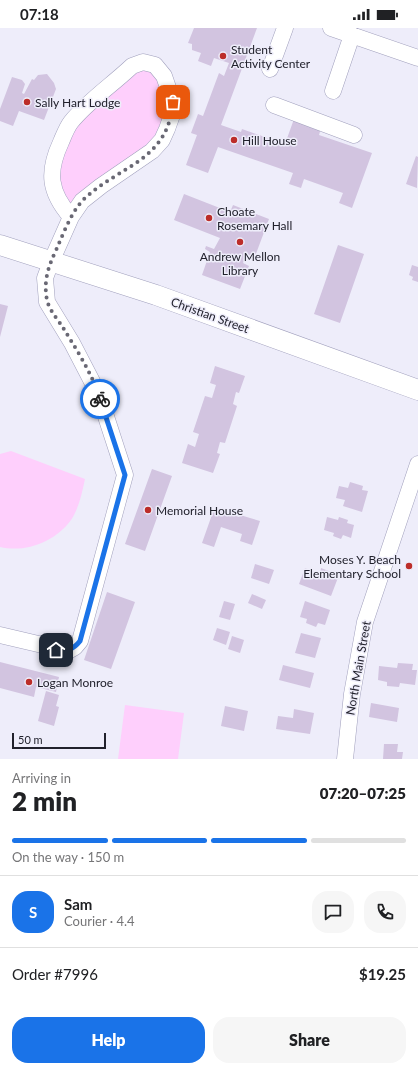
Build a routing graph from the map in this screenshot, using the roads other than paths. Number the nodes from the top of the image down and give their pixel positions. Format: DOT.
graph roads {
  1 [pos="285,28"];
  2 [pos="331,28"];
  3 [pos="352,35"];
  4 [pos="418,58"];
  5 [pos="270,69"];
  6 [pos="333,91"];
  7 [pos="274,105"];
  8 [pos="354,136"];
  9 [pos="71,217"];
  10 [pos="0,245"];
  11 [pos="50,262"];
  12 [pos="418,390"];
  13 [pos="418,464"];
  14 [pos="0,635"];
  15 [pos="345,759"];
  1 -- 5 [label="street"];
  2 -- 3 [label="street"];
  3 -- 4 [label="street"];
  3 -- 6 [label="street"];
  7 -- 8 [label="street"];
  9 -- 9 [label="street"];
  9 -- 11 [label="street"];
  10 -- 11 [label="main road, Christian Street"];
  11 -- 12 [label="main road, Christian Street"];
  11 -- 14 [label="street"];
  13 -- 15 [label="street, North Main Street"];
}
